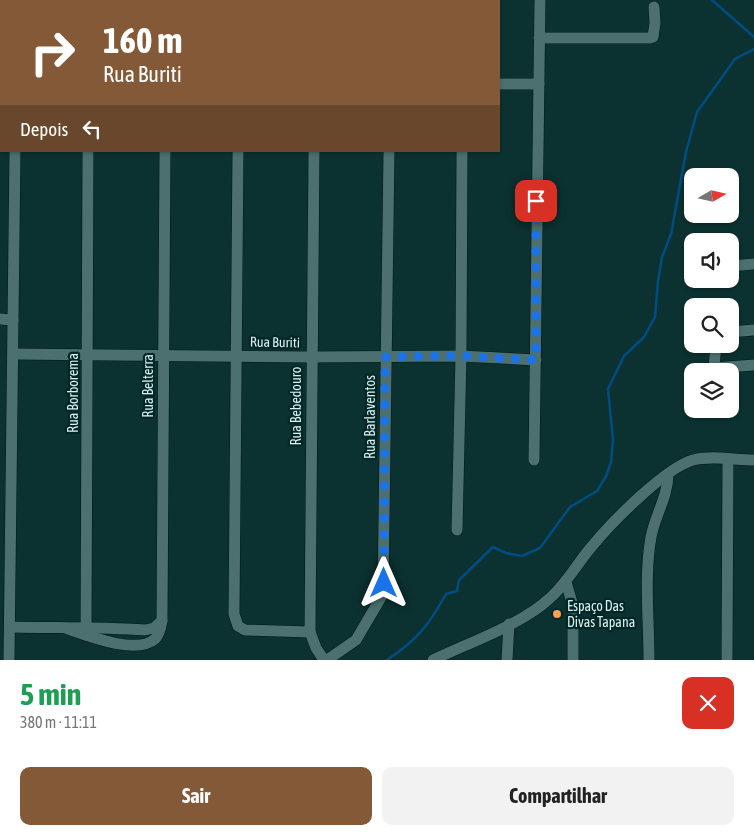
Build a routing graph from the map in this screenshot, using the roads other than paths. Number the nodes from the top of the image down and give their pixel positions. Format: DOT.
graph roads {
  1 [pos="540,0"];
  2 [pos="654,8"];
  3 [pos="539,38"];
  4 [pos="500,84"];
  5 [pos="539,84"];
  6 [pos="15,152"];
  7 [pos="88,152"];
  8 [pos="164,152"];
  9 [pos="238,152"];
  10 [pos="314,152"];
  11 [pos="389,152"];
  12 [pos="462,152"];
  13 [pos="754,264"];
  14 [pos="739,265"];
  15 [pos="0,319"];
  16 [pos="13,320"];
  17 [pos="754,330"];
  18 [pos="739,331"];
  19 [pos="715,353"];
  20 [pos="14,354"];
  21 [pos="88,354"];
  22 [pos="163,356"];
  23 [pos="236,356"];
  24 [pos="461,356"];
  25 [pos="385,357"];
  26 [pos="311,358"];
  27 [pos="536,360"];
  28 [pos="754,365"];
  29 [pos="534,460"];
  30 [pos="728,460"];
  31 [pos="754,460"];
  32 [pos="676,469"];
  33 [pos="457,530"];
  34 [pos="566,582"];
  35 [pos="509,624"];
  36 [pos="10,627"];
  37 [pos="86,631"];
  38 [pos="310,632"];
  39 [pos="9,660"];
  40 [pos="326,660"];
  41 [pos="433,660"];
  42 [pos="508,660"];
  43 [pos="573,660"];
  44 [pos="649,660"];
  45 [pos="727,660"];
  1 -- 3 [label="street"];
  2 -- 3 [label="street"];
  3 -- 5 [label="street"];
  4 -- 5 [label="street"];
  5 -- 27 [label="street"];
  6 -- 16 [label="street"];
  7 -- 21 [label="street, Rua Borborema"];
  8 -- 22 [label="street, Rua Belterra"];
  9 -- 23 [label="street"];
  10 -- 26 [label="street, Rua Bebedouro"];
  11 -- 25 [label="street, Rua Barlaventos"];
  12 -- 24 [label="street"];
  13 -- 14 [label="street"];
  15 -- 16 [label="street"];
  16 -- 20 [label="street"];
  17 -- 18 [label="street"];
  19 -- 28 [label="street"];
  20 -- 21 [label="street, Rua Buriti"];
  20 -- 36 [label="street"];
  21 -- 22 [label="street, Rua Buriti"];
  21 -- 37 [label="street, Rua Borborema"];
  22 -- 23 [label="street, Rua Buriti"];
  22 -- 37 [label="street, Rua Belterra"];
  23 -- 26 [label="street, Rua Buriti"];
  23 -- 38 [label="street"];
  24 -- 25 [label="street, Rua Buriti"];
  24 -- 27 [label="street, Rua Buriti"];
  24 -- 33 [label="street"];
  25 -- 26 [label="street, Rua Buriti"];
  25 -- 40 [label="street, Rua Barlaventos"];
  26 -- 38 [label="street, Rua Bebedouro"];
  27 -- 29 [label="street"];
  30 -- 31 [label="street"];
  30 -- 32 [label="street"];
  30 -- 45 [label="street"];
  32 -- 34 [label="street"];
  32 -- 44 [label="street"];
  34 -- 35 [label="street"];
  34 -- 43 [label="street"];
  35 -- 41 [label="street"];
  35 -- 42 [label="street"];
  36 -- 37 [label="street"];
  36 -- 39 [label="street"];
  38 -- 40 [label="street"];
}
